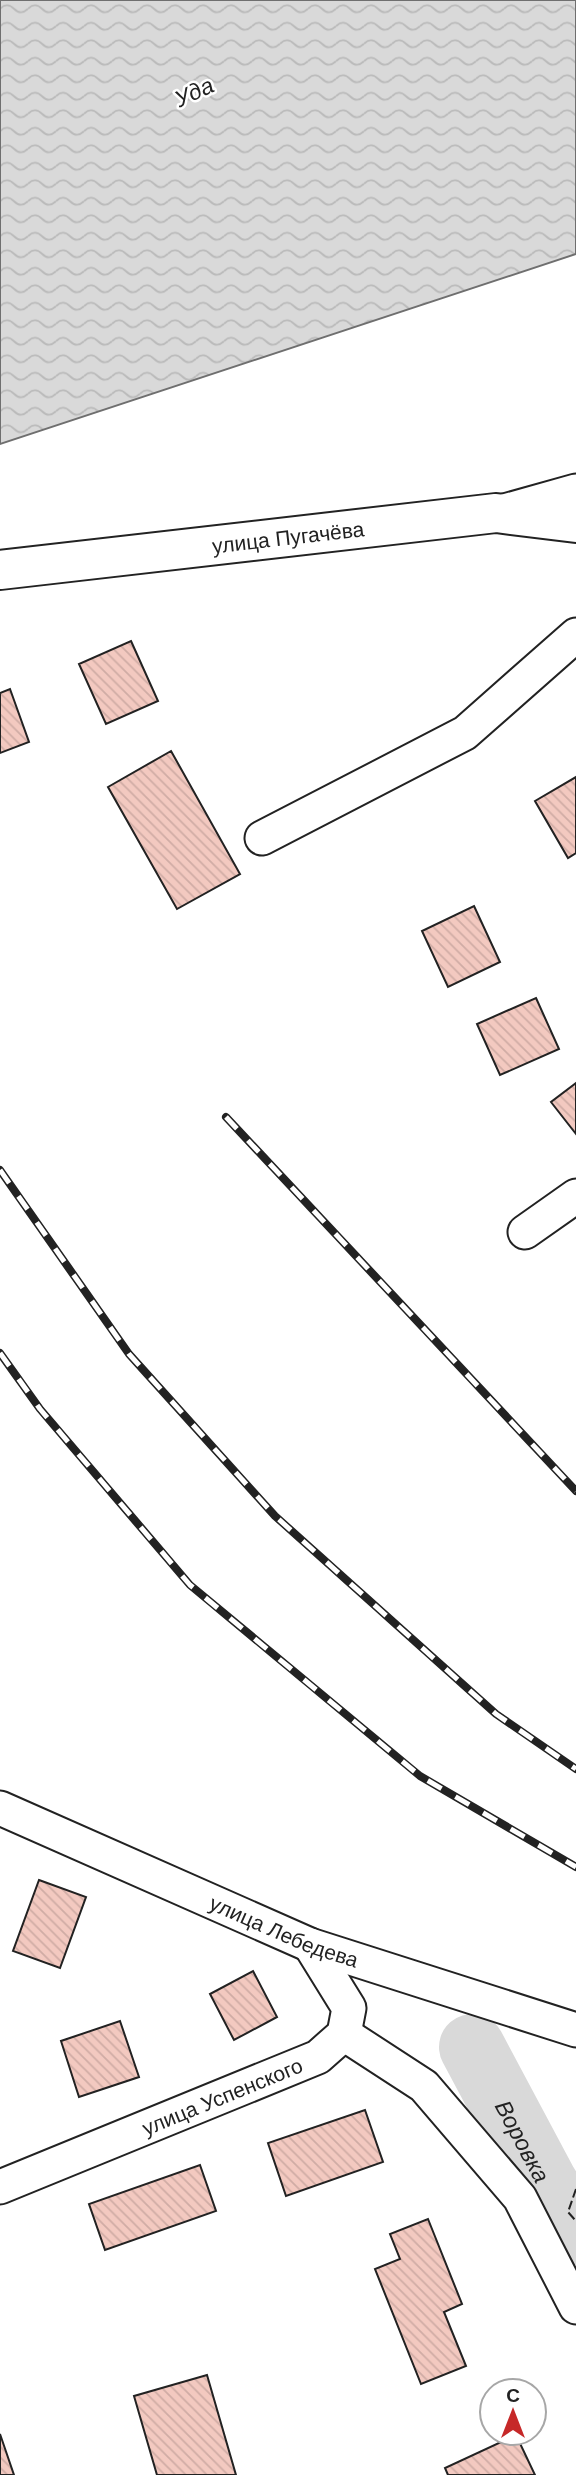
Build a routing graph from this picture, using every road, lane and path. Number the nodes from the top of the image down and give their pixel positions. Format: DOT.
graph roads {
  1 [pos="576,491"];
  2 [pos="496,513"];
  3 [pos="576,523"];
  4 [pos="0,570"];
  5 [pos="576,635"];
  6 [pos="262,838"];
  7 [pos="576,1196"];
  8 [pos="524,1232"];
  9 [pos="0,1808"];
  10 [pos="310,1945"];
  11 [pos="576,2030"];
  12 [pos="344,2034"];
  13 [pos="0,2188"];
  14 [pos="576,2307"];
  1 -- 2 [label="street"];
  2 -- 3 [label="street, улица Пугачёва"];
  2 -- 4 [label="street, улица Пугачёва"];
  5 -- 6 [label="street"];
  7 -- 8 [label="street"];
  9 -- 10 [label="street, улица Лебедева"];
  10 -- 11 [label="street, улица Лебедева"];
  10 -- 12 [label="street"];
  12 -- 13 [label="street, улица Успенского"];
  12 -- 14 [label="street"];
}
